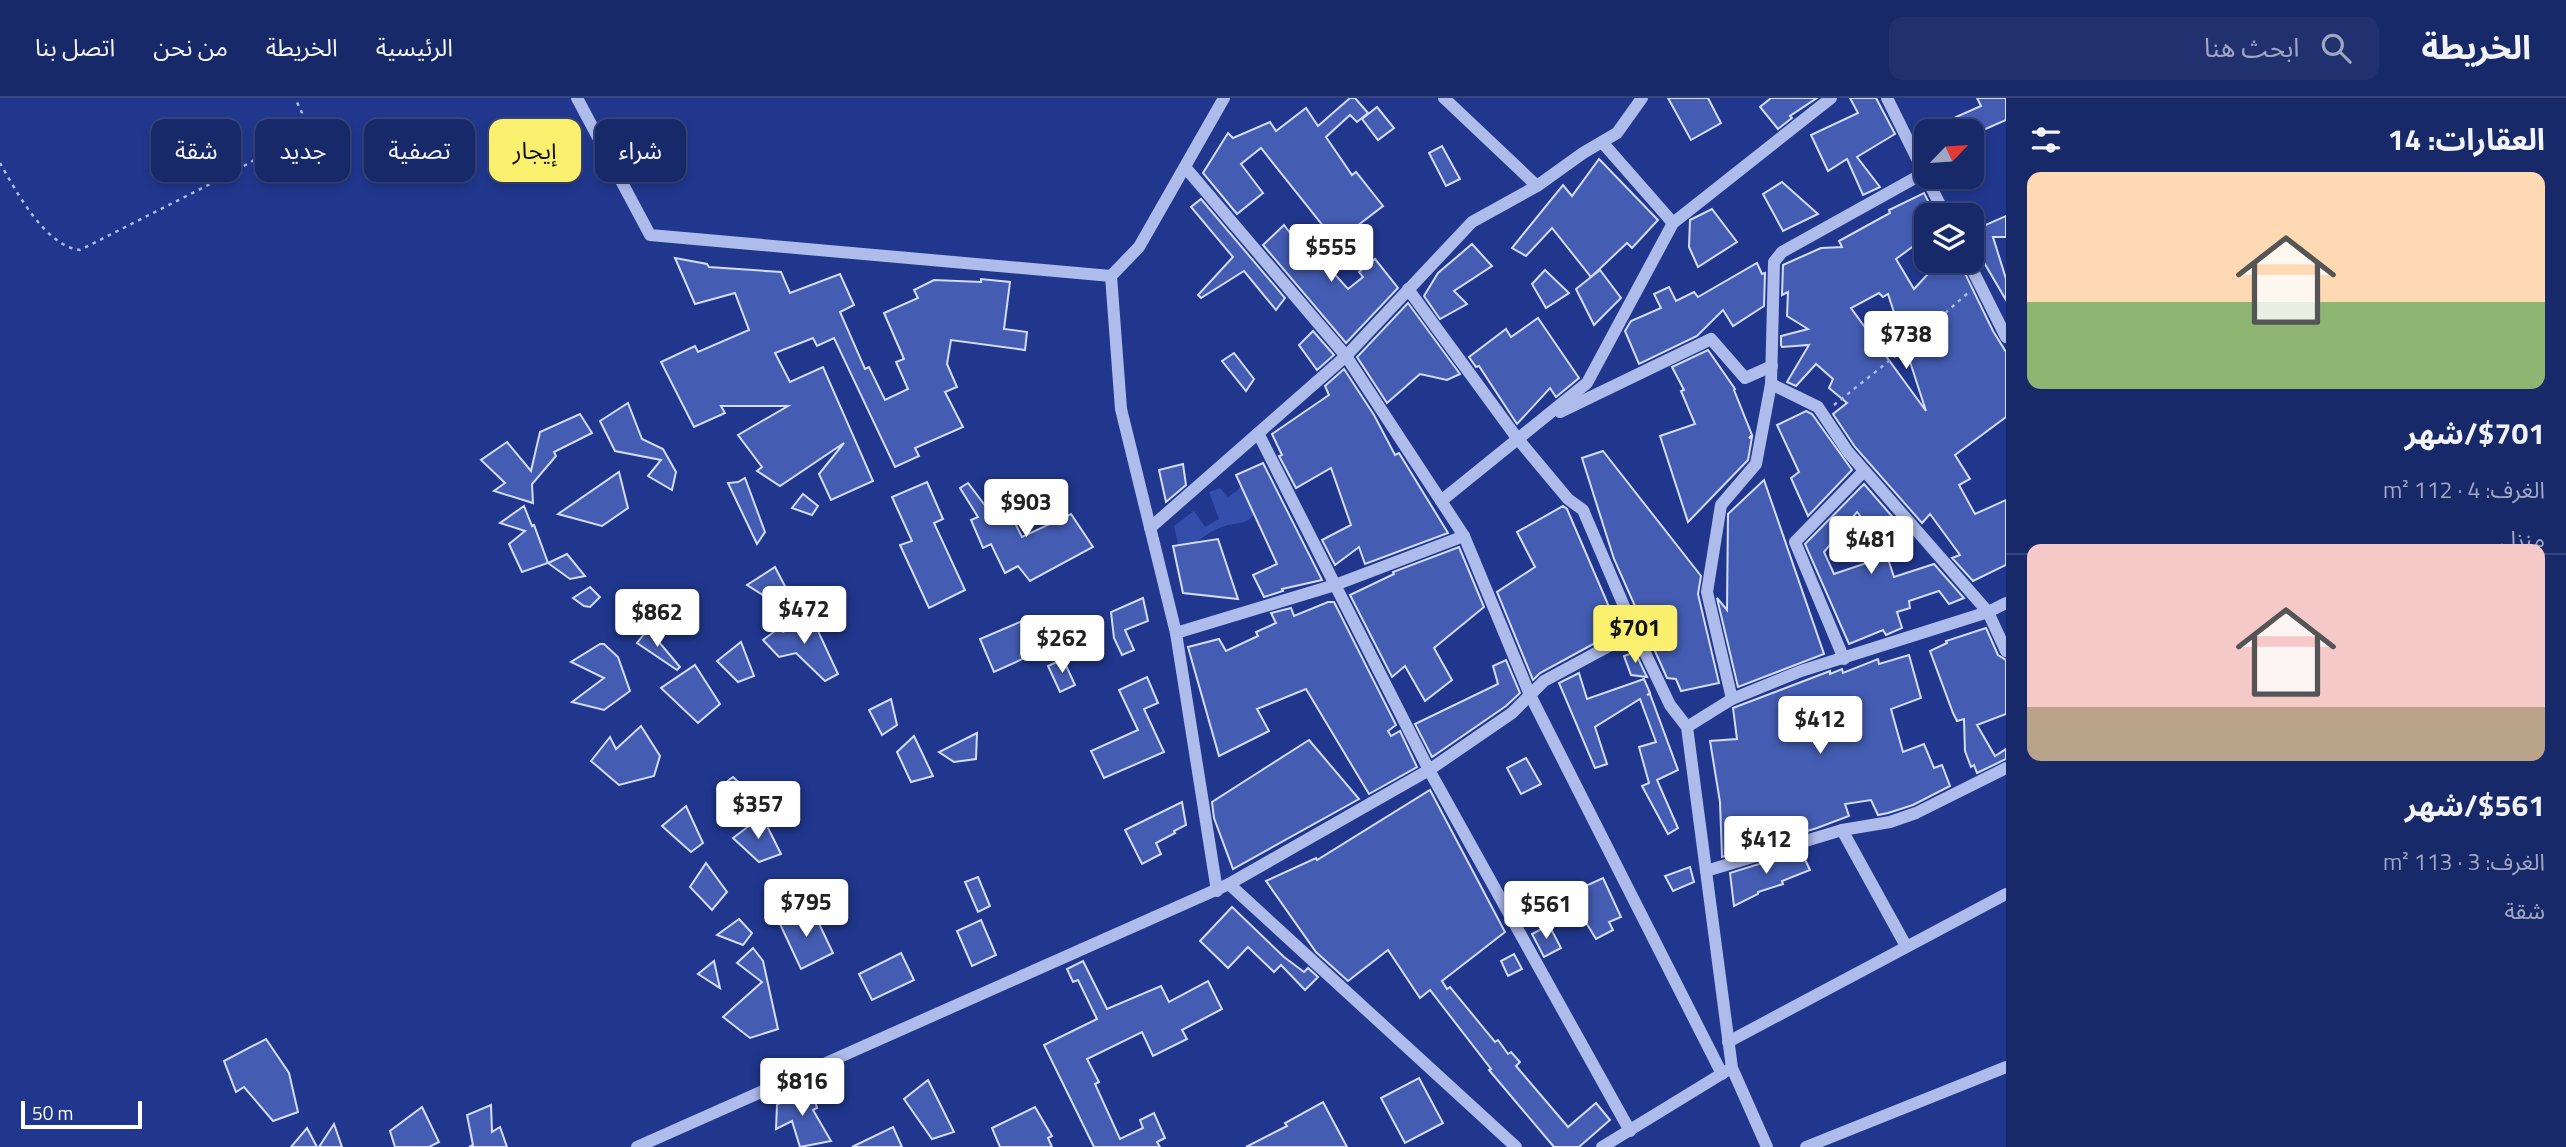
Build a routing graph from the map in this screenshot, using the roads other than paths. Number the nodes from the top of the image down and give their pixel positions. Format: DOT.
graph roads {
  1 [pos="577,98"];
  2 [pos="1224,98"];
  3 [pos="1444,98"];
  4 [pos="1642,98"];
  5 [pos="1831,98"];
  6 [pos="1887,98"];
  7 [pos="1601,142"];
  8 [pos="1914,153"];
  9 [pos="1185,167"];
  10 [pos="1914,179"];
  11 [pos="1537,187"];
  12 [pos="1674,223"];
  13 [pos="1974,273"];
  14 [pos="1111,276"];
  15 [pos="1408,289"];
  16 [pos="2006,337"];
  17 [pos="1346,356"];
  18 [pos="1772,366"];
  19 [pos="1771,384"];
  20 [pos="1543,420"];
  21 [pos="1258,433"];
  22 [pos="1517,438"];
  23 [pos="1864,471"];
  24 [pos="1441,501"];
  25 [pos="1150,528"];
  26 [pos="1464,536"];
  27 [pos="1335,585"];
  28 [pos="2006,603"];
  29 [pos="1988,612"];
  30 [pos="1635,632"];
  31 [pos="1176,633"];
  32 [pos="2006,651"];
  33 [pos="1844,659"];
  34 [pos="1530,695"];
  35 [pos="1731,699"];
  36 [pos="1687,727"];
  37 [pos="2006,768"];
  38 [pos="1429,770"];
  39 [pos="1842,830"];
  40 [pos="1706,871"];
  41 [pos="1229,884"];
  42 [pos="1217,891"];
  43 [pos="2006,894"];
  44 [pos="1906,947"];
  45 [pos="1728,1042"];
  46 [pos="2006,1067"];
  47 [pos="1727,1071"];
  48 [pos="1630,1131"];
  49 [pos="637,1147"];
  50 [pos="1516,1147"];
  51 [pos="1602,1147"];
  52 [pos="1767,1147"];
  53 [pos="1806,1147"];
  1 -- 14 [label="street"];
  2 -- 9 [label="street"];
  3 -- 11 [label="street"];
  4 -- 7 [label="street"];
  5 -- 12 [label="street"];
  6 -- 8 [label="street"];
  7 -- 11 [label="street"];
  7 -- 12 [label="street"];
  9 -- 14 [label="street"];
  9 -- 17 [label="street"];
  10 -- 18 [label="street"];
  11 -- 15 [label="street"];
  12 -- 20 [label="street"];
  13 -- 16 [label="street"];
  14 -- 25 [label="street"];
  15 -- 17 [label="street"];
  15 -- 22 [label="street"];
  17 -- 21 [label="street"];
  17 -- 24 [label="street"];
  18 -- 19 [label="street"];
  18 -- 20 [label="street"];
  19 -- 23 [label="street"];
  19 -- 35 [label="street"];
  20 -- 22 [label="street"];
  21 -- 25 [label="street"];
  21 -- 27 [label="street"];
  22 -- 24 [label="street"];
  22 -- 30 [label="street"];
  23 -- 29 [label="street"];
  23 -- 33 [label="street"];
  24 -- 26 [label="street"];
  25 -- 31 [label="street"];
  26 -- 27 [label="street"];
  26 -- 34 [label="street"];
  27 -- 31 [label="street"];
  27 -- 38 [label="street"];
  28 -- 29 [label="street"];
  29 -- 32 [label="street"];
  29 -- 33 [label="street"];
  30 -- 34 [label="street"];
  30 -- 36 [label="street"];
  31 -- 42 [label="street"];
  33 -- 35 [label="street"];
  34 -- 38 [label="street"];
  34 -- 47 [label="street"];
  35 -- 36 [label="street"];
  36 -- 40 [label="street"];
  37 -- 39 [label="street"];
  38 -- 41 [label="street"];
  38 -- 48 [label="street"];
  39 -- 40 [label="street"];
  39 -- 44 [label="street"];
  40 -- 45 [label="street"];
  41 -- 42 [label="street"];
  41 -- 50 [label="street"];
  42 -- 49 [label="street"];
  43 -- 44 [label="street"];
  44 -- 45 [label="street"];
  45 -- 47 [label="street"];
  46 -- 53 [label="street"];
  47 -- 48 [label="street"];
  47 -- 52 [label="street"];
  48 -- 51 [label="street"];
}
